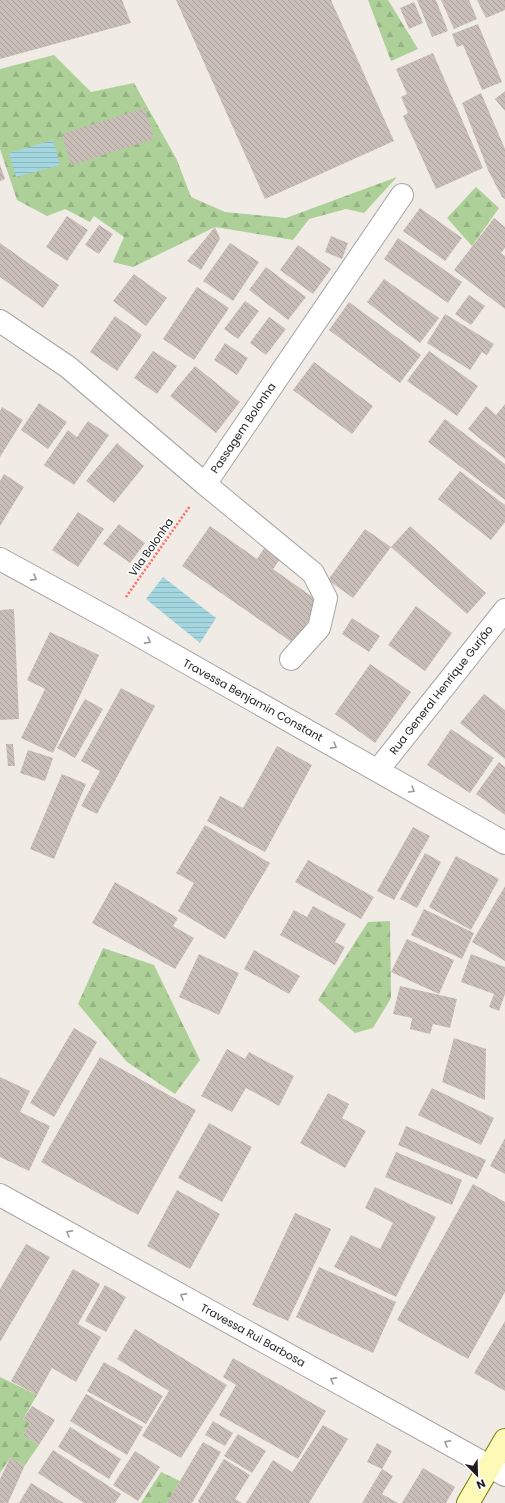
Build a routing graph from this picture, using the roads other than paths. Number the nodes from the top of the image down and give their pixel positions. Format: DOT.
graph roads {
  1 [pos="402,195"];
  2 [pos="0,321"];
  3 [pos="205,484"];
  4 [pos="0,559"];
  5 [pos="505,610"];
  6 [pos="291,659"];
  7 [pos="378,770"];
  8 [pos="505,843"];
  9 [pos="0,1195"];
  10 [pos="505,1440"];
  11 [pos="497,1471"];
  12 [pos="468,1503"];
  1 -- 3 [label="street, Passagem Bolonha"];
  2 -- 3 [label="street, Passagem Bolonha"];
  3 -- 6 [label="street"];
  4 -- 7 [label="street, Travessa Benjamin Constant, one-way"];
  5 -- 7 [label="street, Rua General Henrique Gurjão"];
  7 -- 8 [label="street, Travessa Benjamin Constant, one-way"];
  11 -- 9 [label="street, Travessa Rui Barbosa, one-way"];
  10 -- 11 [label="street"];
  11 -- 12 [label="street"];
}
